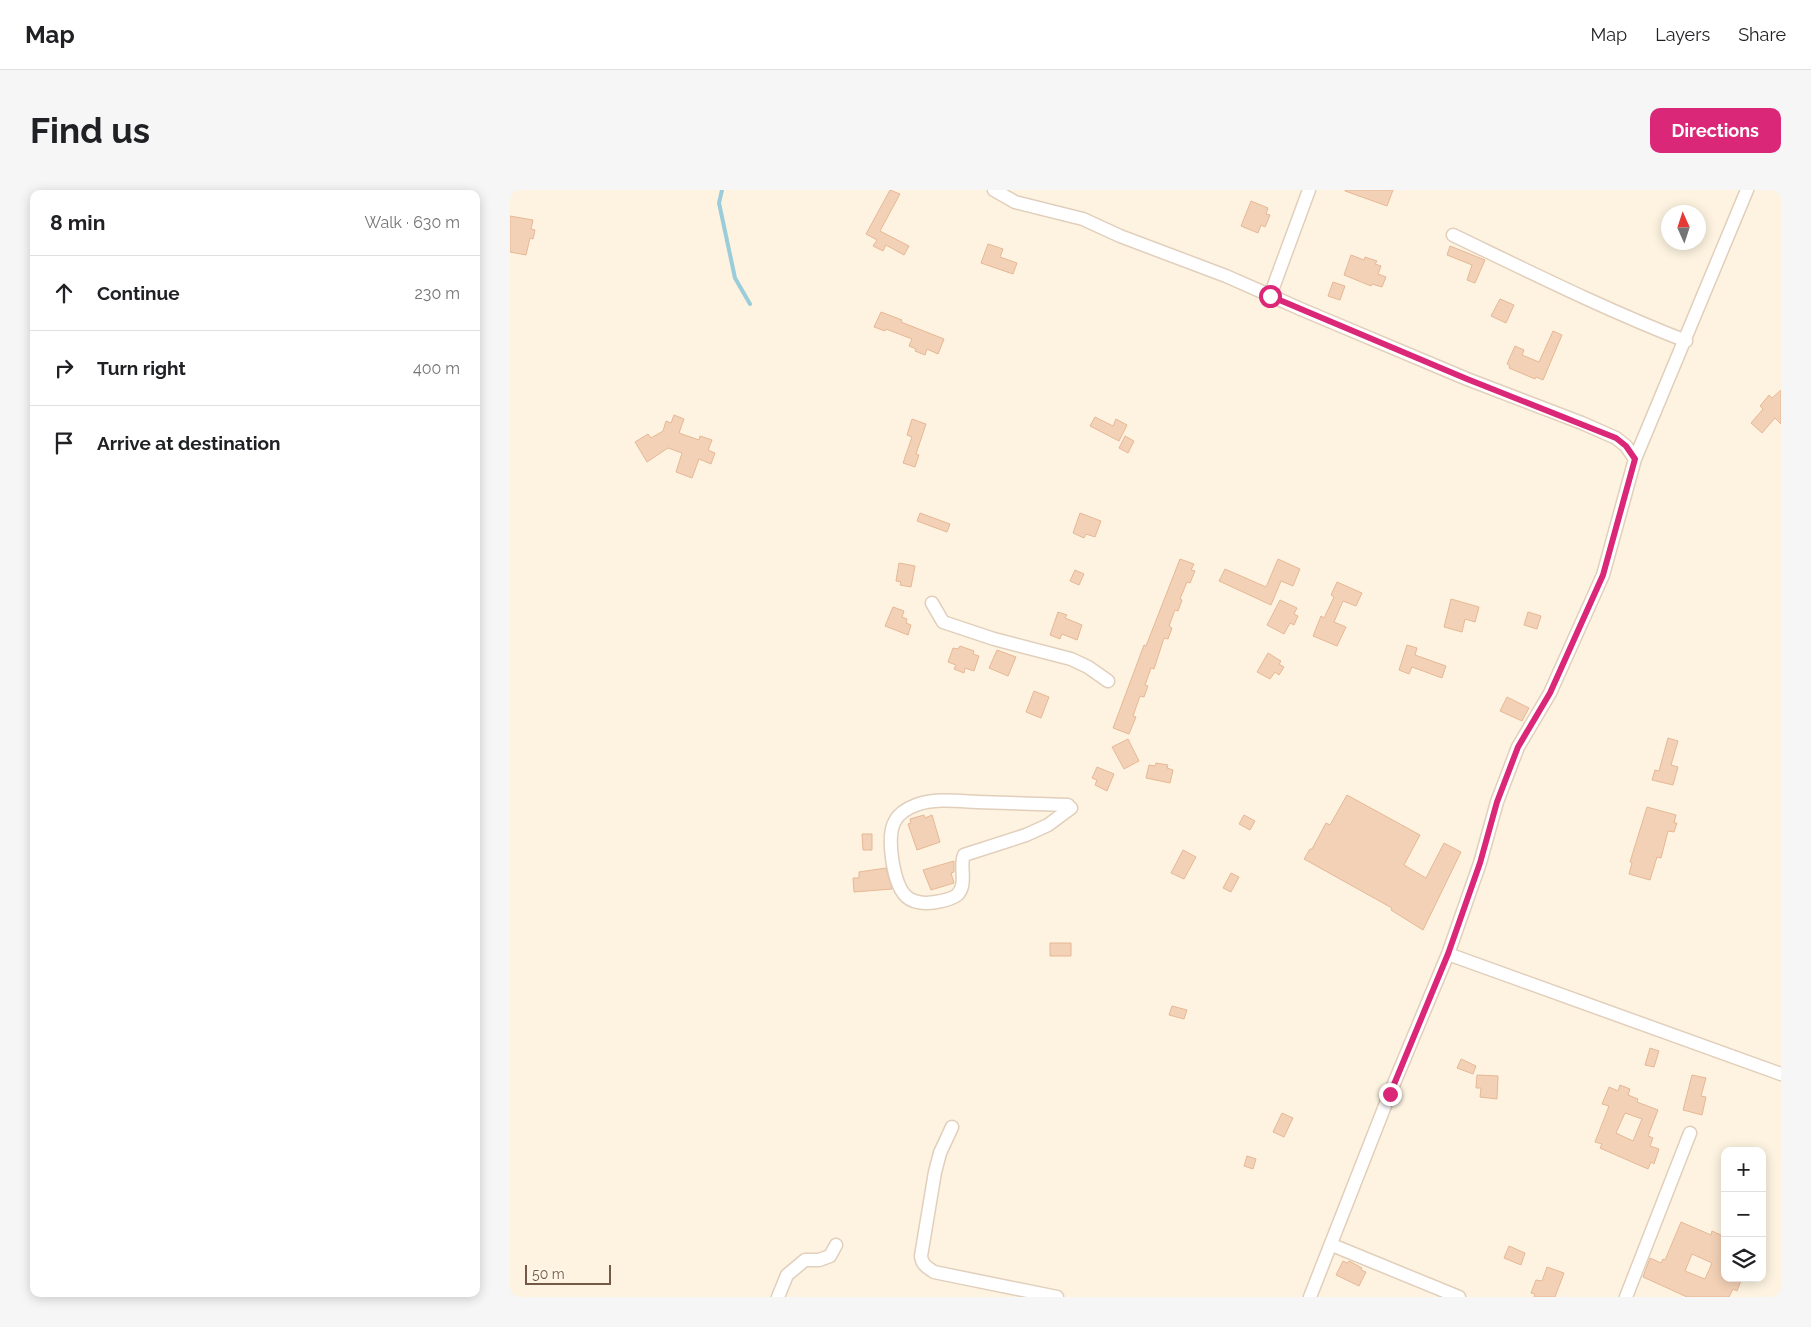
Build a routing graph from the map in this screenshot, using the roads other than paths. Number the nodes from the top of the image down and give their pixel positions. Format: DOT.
graph roads {
  1 [pos="994,190"];
  2 [pos="1309,190"];
  3 [pos="1747,190"];
  4 [pos="1453,235"];
  5 [pos="1270,296"];
  6 [pos="1686,341"];
  7 [pos="1635,459"];
  8 [pos="932,603"];
  9 [pos="1108,681"];
  10 [pos="1070,806"];
  11 [pos="1448,954"];
  12 [pos="1781,1074"];
  13 [pos="952,1127"];
  14 [pos="1690,1133"];
  15 [pos="836,1245"];
  16 [pos="1332,1245"];
  17 [pos="778,1297"];
  18 [pos="1057,1297"];
  19 [pos="1310,1297"];
  20 [pos="1459,1297"];
  21 [pos="1626,1297"];
  1 -- 5 [label="street"];
  2 -- 5 [label="street"];
  3 -- 6 [label="street"];
  4 -- 6 [label="street"];
  5 -- 7 [label="street"];
  6 -- 7 [label="street"];
  7 -- 11 [label="street"];
  8 -- 9 [label="street"];
  10 -- 10 [label="street"];
  11 -- 12 [label="street"];
  11 -- 16 [label="street"];
  13 -- 18 [label="street"];
  14 -- 21 [label="street"];
  15 -- 17 [label="street"];
  16 -- 19 [label="street"];
  16 -- 20 [label="street"];
}
